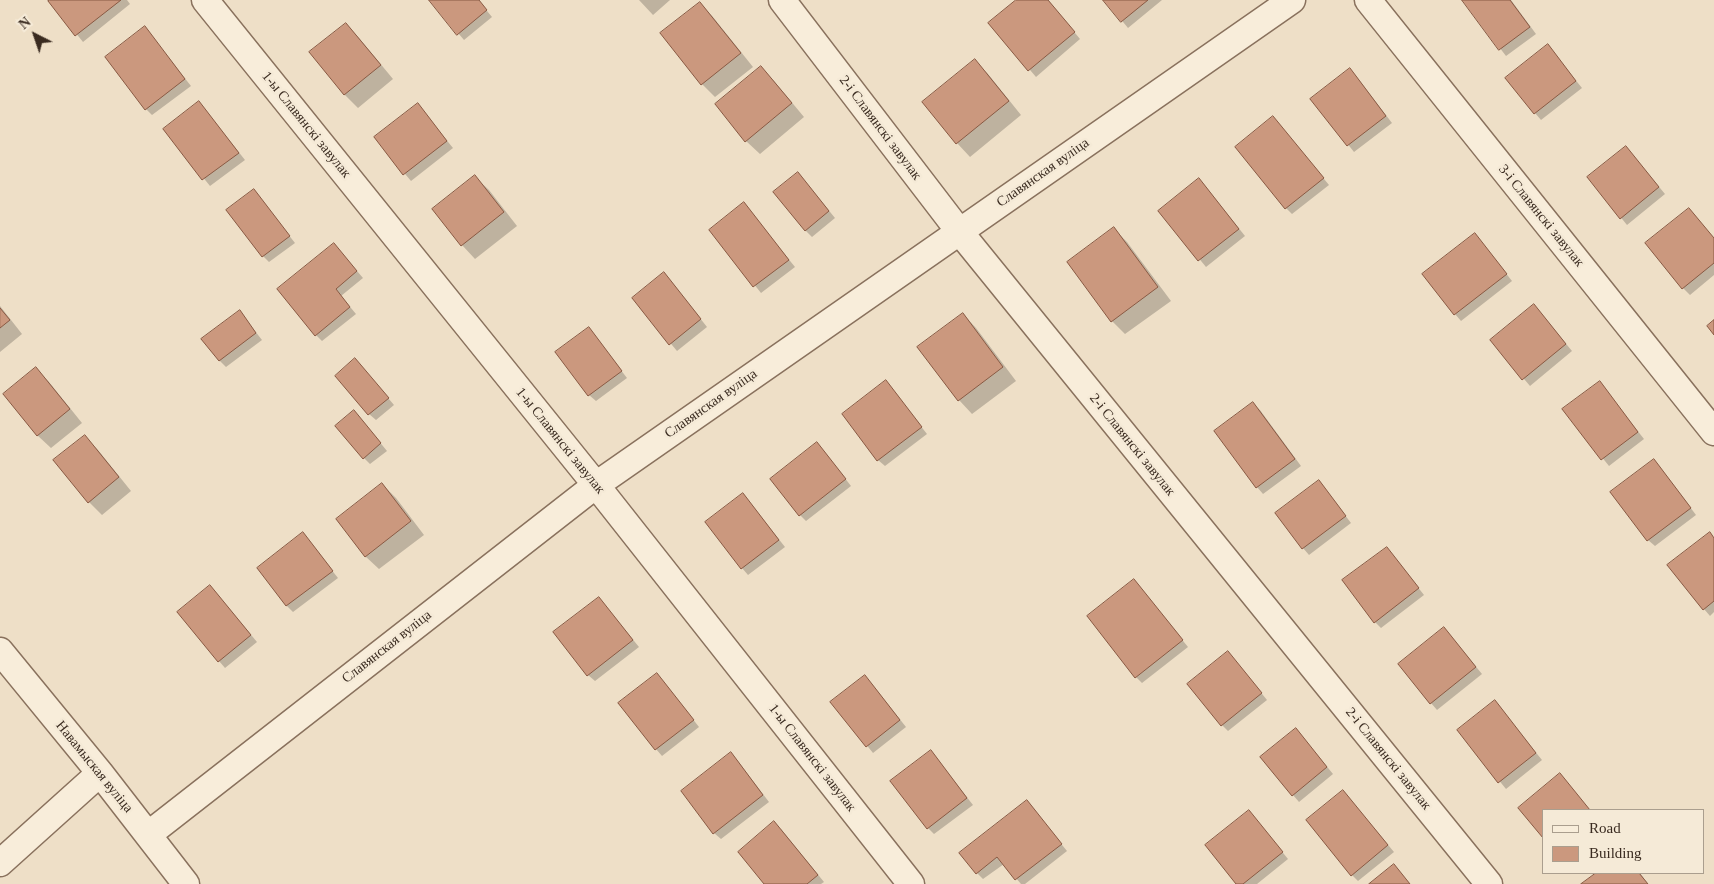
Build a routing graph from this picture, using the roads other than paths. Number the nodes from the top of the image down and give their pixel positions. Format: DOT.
graph roads {
  1 [pos="205,0"];
  2 [pos="782,0"];
  3 [pos="1292,0"];
  4 [pos="1368,0"];
  5 [pos="959,231"];
  6 [pos="1714,432"];
  7 [pos="596,485"];
  8 [pos="0,651"];
  9 [pos="100,773"];
  10 [pos="148,834"];
  11 [pos="0,863"];
  12 [pos="186,884"];
  13 [pos="911,884"];
  14 [pos="1489,884"];
  1 -- 7 [label="street, 1-ы Славянскі завулак"];
  2 -- 5 [label="street, 2-і Славянскі завулак"];
  3 -- 5 [label="street, Славянская вуліца"];
  4 -- 6 [label="street, 3-і Славянскі завулак"];
  5 -- 7 [label="street, Славянская вуліца"];
  5 -- 14 [label="street, 2-і Славянскі завулак"];
  7 -- 10 [label="street, Славянская вуліца"];
  7 -- 13 [label="street, 1-ы Славянскі завулак"];
  8 -- 9 [label="street, Навамыская вуліца"];
  9 -- 10 [label="street, Навамыская вуліца"];
  9 -- 11 [label="street"];
  10 -- 12 [label="street, Навамыская вуліца"];
}
